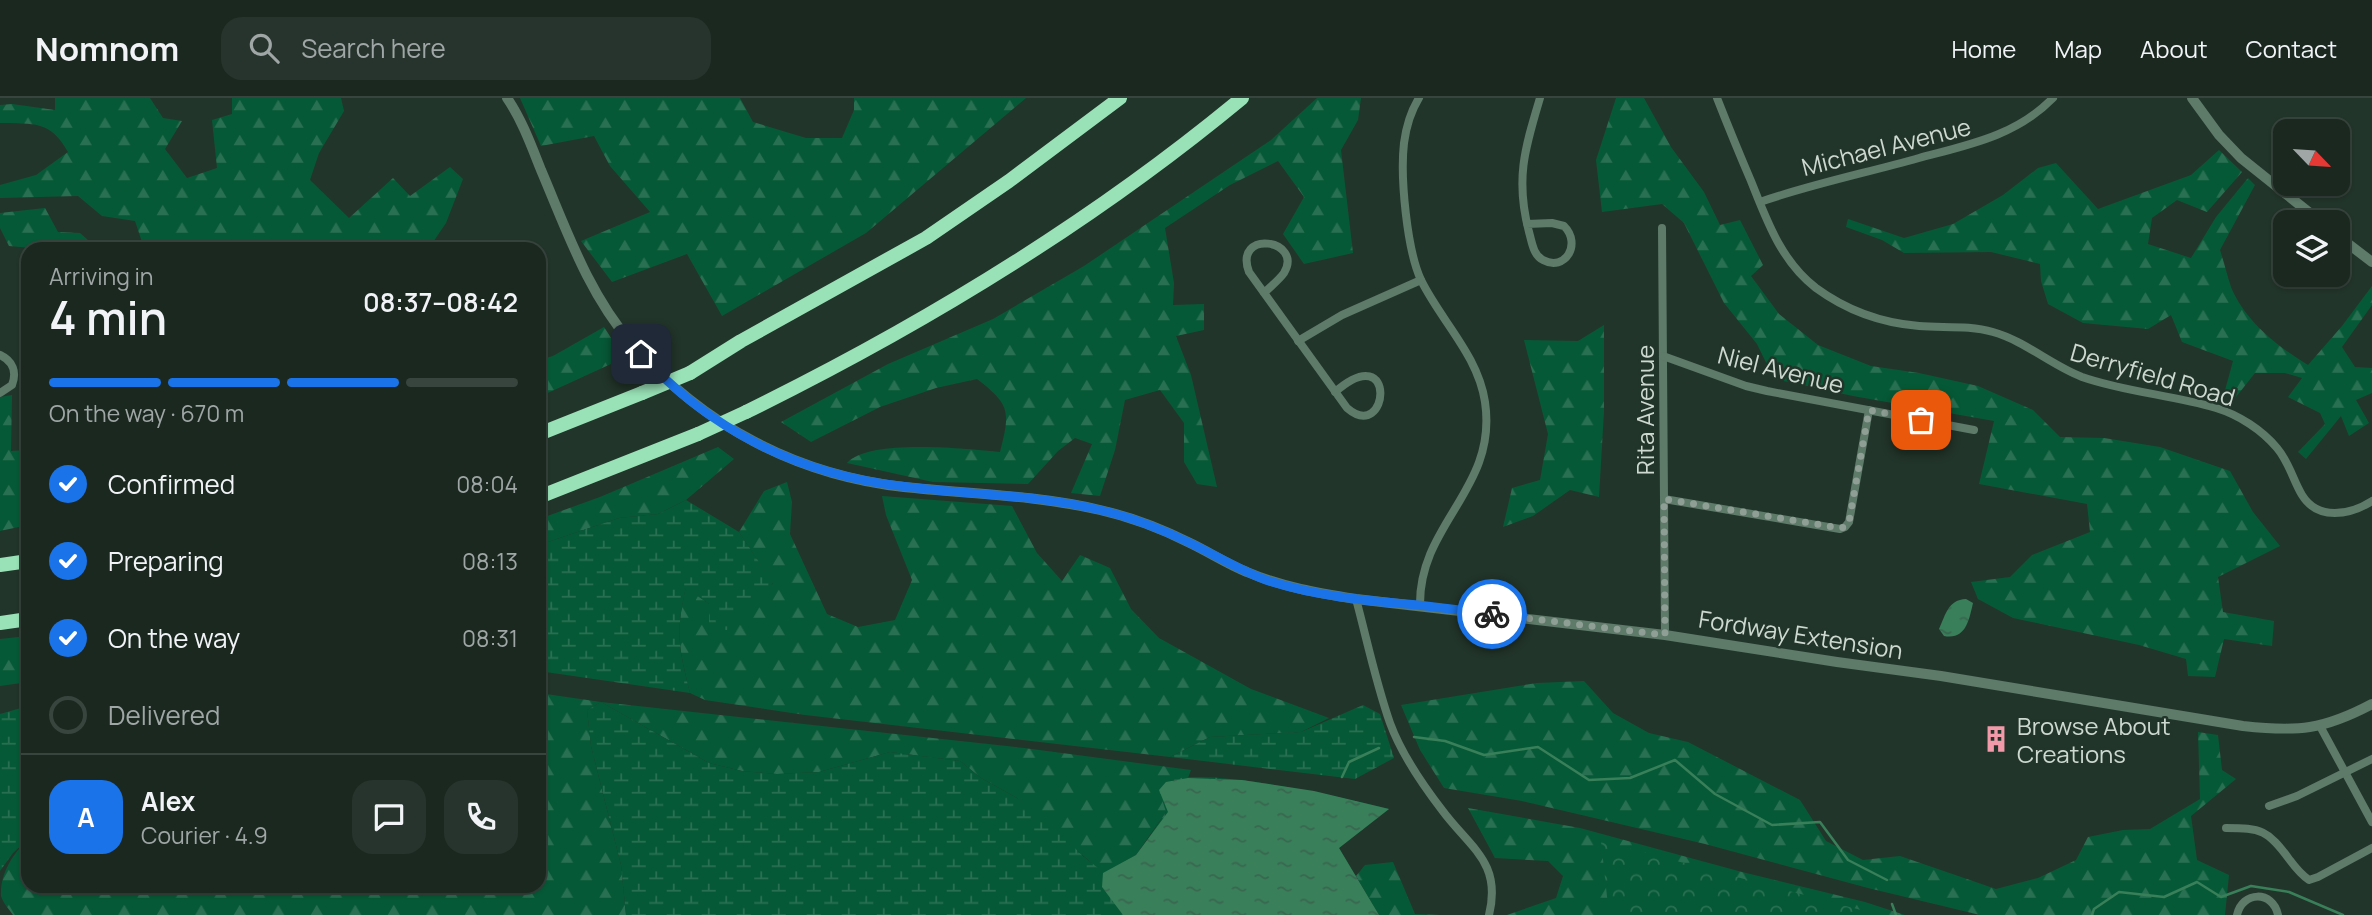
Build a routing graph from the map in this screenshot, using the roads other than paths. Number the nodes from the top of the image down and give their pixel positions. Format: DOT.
graph roads {
  1 [pos="507,98"];
  2 [pos="1120,98"];
  3 [pos="1242,98"];
  4 [pos="1419,98"];
  5 [pos="1540,98"];
  6 [pos="1717,98"];
  7 [pos="2053,98"];
  8 [pos="2192,98"];
  9 [pos="1760,202"];
  10 [pos="2306,210"];
  11 [pos="1527,224"];
  12 [pos="1662,228"];
  13 [pos="2350,245"];
  14 [pos="2372,262"];
  15 [pos="1421,280"];
  16 [pos="1264,293"];
  17 [pos="1298,341"];
  18 [pos="0,355"];
  19 [pos="1663,356"];
  20 [pos="1335,392"];
  21 [pos="0,393"];
  22 [pos="1869,410"];
  23 [pos="1974,430"];
  24 [pos="546,431"];
  25 [pos="546,495"];
  26 [pos="1664,499"];
  27 [pos="2372,502"];
  28 [pos="21,562"];
  29 [pos="0,565"];
  30 [pos="1356,599"];
  31 [pos="1420,606"];
  32 [pos="21,620"];
  33 [pos="0,623"];
  34 [pos="1665,635"];
  35 [pos="2372,704"];
  36 [pos="2320,726"];
  37 [pos="2372,759"];
  38 [pos="2343,773"];
  39 [pos="2269,806"];
  40 [pos="2372,822"];
  41 [pos="2226,828"];
  42 [pos="2372,848"];
  43 [pos="1489,915"];
  44 [pos="2237,915"];
  45 [pos="2278,915"];
  1 -- 30 [label="street, Fordway Extension"];
  2 -- 24 [label="highway, bridge"];
  3 -- 25 [label="highway, bridge"];
  4 -- 15 [label="street"];
  5 -- 11 [label="street"];
  6 -- 9 [label="street, Derryfield Road"];
  7 -- 9 [label="street, Michael Avenue"];
  8 -- 10 [label="street"];
  9 -- 27 [label="street, Derryfield Road"];
  11 -- 11 [label="street"];
  12 -- 19 [label="street, Rita Avenue"];
  13 -- 14 [label="street"];
  15 -- 17 [label="street"];
  15 -- 31 [label="street"];
  16 -- 16 [label="street"];
  16 -- 17 [label="street"];
  17 -- 20 [label="street"];
  18 -- 21 [label="street"];
  19 -- 22 [label="street, Niel Avenue"];
  19 -- 26 [label="street, Rita Avenue"];
  20 -- 20 [label="street"];
  22 -- 23 [label="street, Niel Avenue"];
  22 -- 26 [label="street"];
  26 -- 34 [label="street, Rita Avenue"];
  28 -- 29 [label="highway"];
  30 -- 31 [label="street, Fordway Extension"];
  30 -- 43 [label="street"];
  31 -- 34 [label="street, Fordway Extension"];
  32 -- 33 [label="highway"];
  34 -- 36 [label="street, Fordway Extension"];
  35 -- 36 [label="street, Fordway Extension"];
  36 -- 38 [label="street"];
  37 -- 38 [label="street"];
  38 -- 39 [label="street"];
  38 -- 40 [label="street"];
  41 -- 42 [label="street"];
  44 -- 45 [label="street"];
}
